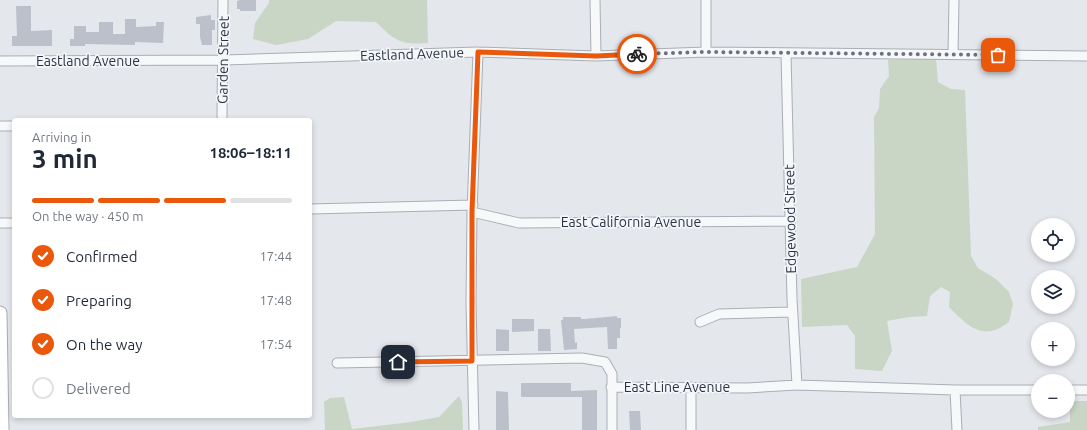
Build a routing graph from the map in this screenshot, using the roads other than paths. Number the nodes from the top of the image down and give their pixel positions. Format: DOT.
graph roads {
  1 [pos="223,0"];
  2 [pos="595,0"];
  3 [pos="706,0"];
  4 [pos="954,0"];
  5 [pos="478,52"];
  6 [pos="706,52"];
  7 [pos="786,54"];
  8 [pos="953,54"];
  9 [pos="596,56"];
  10 [pos="1087,56"];
  11 [pos="224,60"];
  12 [pos="0,61"];
  13 [pos="222,118"];
  14 [pos="0,126"];
  15 [pos="12,126"];
  16 [pos="472,209"];
  17 [pos="312,210"];
  18 [pos="790,221"];
  19 [pos="0,223"];
  20 [pos="12,223"];
  21 [pos="792,312"];
  22 [pos="0,313"];
  23 [pos="700,322"];
  24 [pos="472,361"];
  25 [pos="338,363"];
  26 [pos="1,372"];
  27 [pos="797,385"];
  28 [pos="611,387"];
  29 [pos="691,387"];
  30 [pos="955,390"];
  31 [pos="1031,390"];
  32 [pos="1075,390"];
  33 [pos="1087,390"];
  34 [pos="2,430"];
  35 [pos="474,430"];
  36 [pos="612,430"];
  37 [pos="691,430"];
  38 [pos="956,430"];
  1 -- 11 [label="street, Garden Street"];
  2 -- 9 [label="street"];
  3 -- 6 [label="street"];
  4 -- 8 [label="street"];
  5 -- 9 [label="street, Eastland Avenue"];
  5 -- 11 [label="street, Eastland Avenue"];
  5 -- 16 [label="street"];
  6 -- 7 [label="street, Eastland Avenue"];
  6 -- 9 [label="street, Eastland Avenue"];
  7 -- 8 [label="street, Eastland Avenue"];
  7 -- 18 [label="street, Edgewood Street"];
  8 -- 10 [label="street, Eastland Avenue"];
  11 -- 12 [label="street, Eastland Avenue"];
  11 -- 13 [label="street, Garden Street"];
  14 -- 15 [label="street"];
  16 -- 17 [label="street, East California Avenue"];
  16 -- 18 [label="street, East California Avenue"];
  16 -- 24 [label="street"];
  18 -- 21 [label="street, Edgewood Street"];
  19 -- 20 [label="street"];
  21 -- 23 [label="street"];
  21 -- 27 [label="street, Edgewood Street"];
  22 -- 26 [label="main road"];
  24 -- 25 [label="street, East Line Avenue"];
  24 -- 28 [label="street, East Line Avenue"];
  24 -- 35 [label="street"];
  26 -- 34 [label="main road"];
  27 -- 29 [label="street, East Line Avenue"];
  27 -- 30 [label="street, East Line Avenue"];
  28 -- 29 [label="street, East Line Avenue"];
  28 -- 36 [label="street"];
  29 -- 37 [label="street"];
  30 -- 31 [label="street, East Line Avenue"];
  30 -- 38 [label="street"];
  32 -- 33 [label="street"];
}
